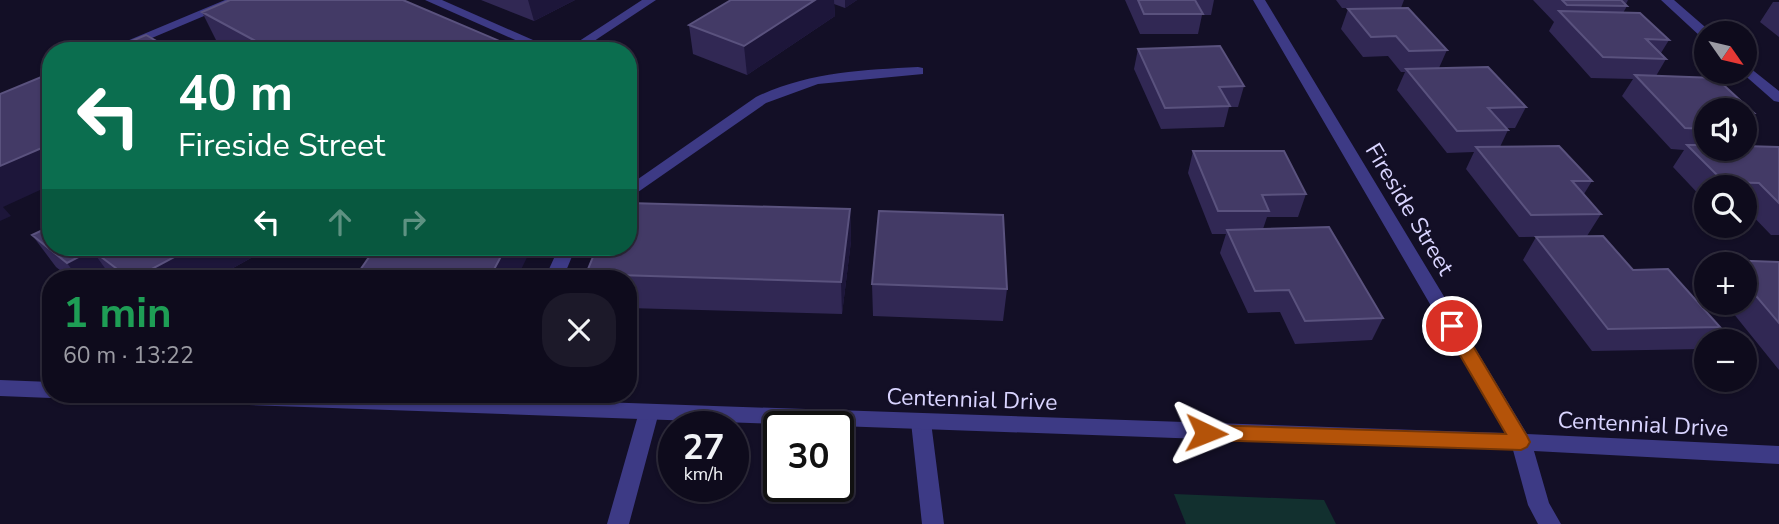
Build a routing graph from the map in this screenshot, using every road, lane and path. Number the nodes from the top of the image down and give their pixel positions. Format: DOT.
graph roads {
  1 [pos="236,0"];
  2 [pos="431,0"];
  3 [pos="650,0"];
  4 [pos="1259,0"];
  5 [pos="1667,0"];
  6 [pos="1694,24"];
  7 [pos="131,42"];
  8 [pos="531,42"];
  9 [pos="584,42"];
  10 [pos="918,71"];
  11 [pos="1757,79"];
  12 [pos="1779,98"];
  13 [pos="637,188"];
  14 [pos="0,388"];
  15 [pos="42,390"];
  16 [pos="540,403"];
  17 [pos="649,412"];
  18 [pos="921,422"];
  19 [pos="1521,442"];
  20 [pos="1779,455"];
  21 [pos="618,524"];
  22 [pos="933,524"];
  23 [pos="1550,524"];
  1 -- 7 [label="street"];
  2 -- 8 [label="street"];
  3 -- 9 [label="street"];
  4 -- 19 [label="street, Fireside Street"];
  5 -- 6 [label="street"];
  10 -- 13 [label="street"];
  11 -- 12 [label="street"];
  14 -- 15 [label="street"];
  16 -- 17 [label="street, Centennial Drive"];
  17 -- 18 [label="street, Centennial Drive"];
  17 -- 21 [label="street"];
  18 -- 19 [label="street, Centennial Drive"];
  18 -- 22 [label="street"];
  19 -- 20 [label="street, Centennial Drive"];
  19 -- 23 [label="street, Fireside Street"];
}
